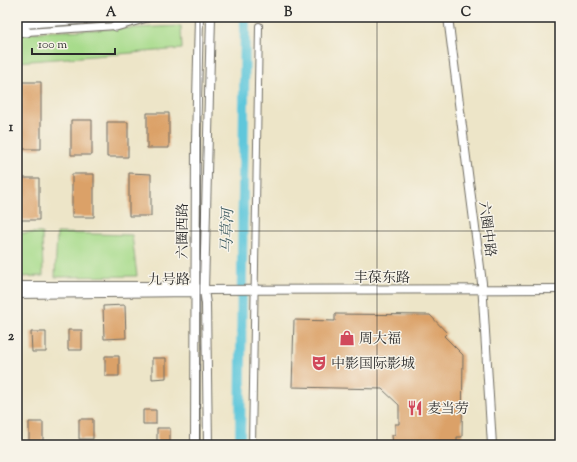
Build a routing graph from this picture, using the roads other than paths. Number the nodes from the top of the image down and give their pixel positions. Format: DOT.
graph roads {
  1 [pos="111,17"];
  2 [pos="147,17"];
  3 [pos="199,17"];
  4 [pos="211,17"];
  5 [pos="448,17"];
  6 [pos="17,24"];
  7 [pos="116,26"];
  8 [pos="259,26"];
  9 [pos="17,31"];
  10 [pos="27,32"];
  11 [pos="17,286"];
  12 [pos="194,289"];
  13 [pos="560,289"];
  14 [pos="204,290"];
  15 [pos="253,290"];
  16 [pos="483,290"];
  17 [pos="17,294"];
  18 [pos="195,445"];
  19 [pos="208,445"];
  20 [pos="252,445"];
  21 [pos="492,445"];
  1 -- 6 [label="main road"];
  2 -- 7 [label="main road"];
  3 -- 12 [label="street, 六圈西路"];
  4 -- 14 [label="street, 六圈西路"];
  5 -- 16 [label="street, 六圈中路"];
  7 -- 10 [label="street"];
  8 -- 15 [label="street"];
  9 -- 10 [label="main road"];
  11 -- 12 [label="street, 九号路"];
  12 -- 14 [label="street, 九号路"];
  12 -- 17 [label="street, 九号路"];
  12 -- 18 [label="street, 六圈西路"];
  13 -- 16 [label="street, 丰葆东路"];
  14 -- 15 [label="street, 丰葆东路"];
  14 -- 19 [label="street, 六圈西路"];
  15 -- 16 [label="street, 丰葆东路"];
  15 -- 20 [label="street"];
  16 -- 21 [label="street, 六圈中路"];
}
